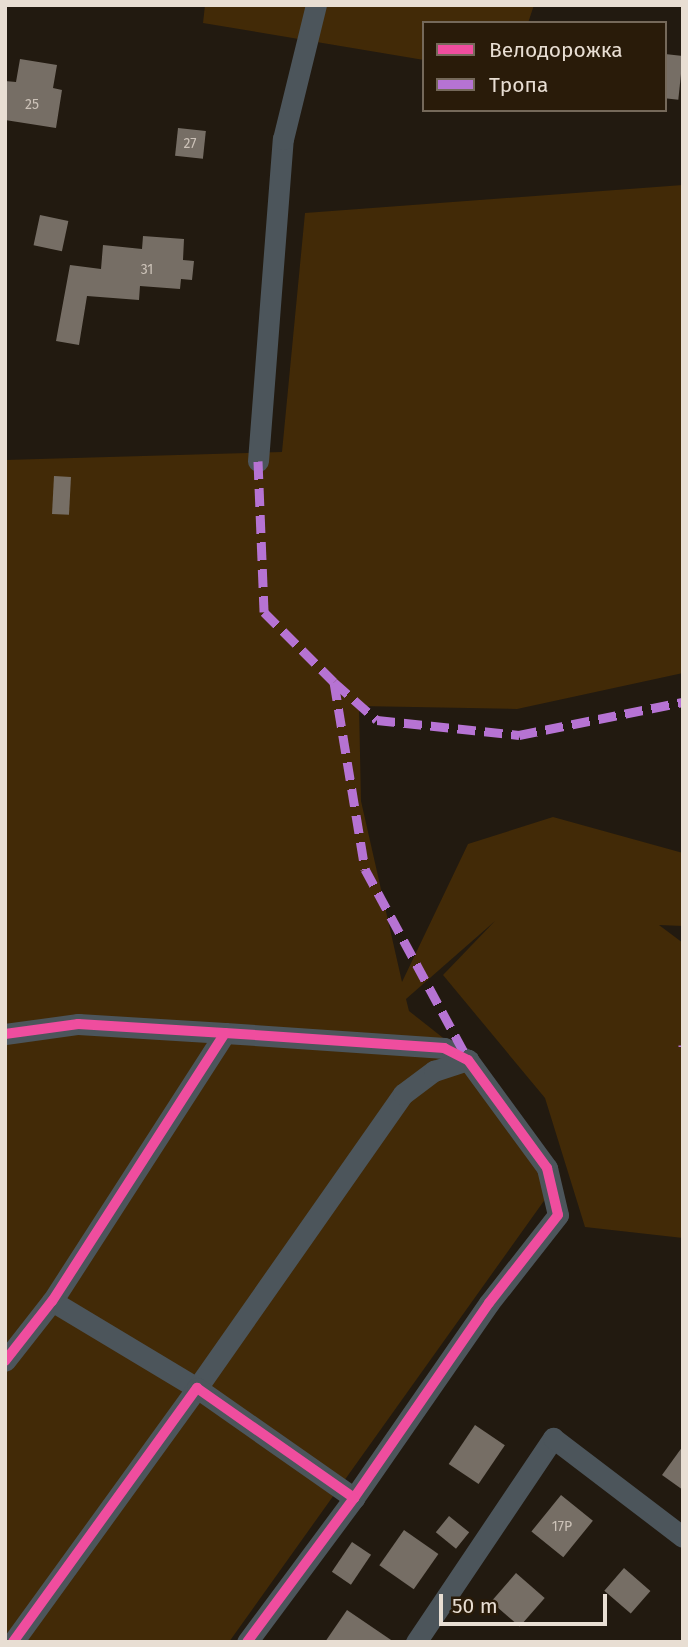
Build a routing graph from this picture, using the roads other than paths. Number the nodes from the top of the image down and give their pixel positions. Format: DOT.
graph roads {
  1 [pos="316,5"];
  2 [pos="258,461"];
  3 [pos="225,1033"];
  4 [pos="5,1034"];
  5 [pos="468,1060"];
  6 [pos="52,1301"];
  7 [pos="5,1361"];
  8 [pos="197,1388"];
  9 [pos="354,1498"];
  10 [pos="683,1538"];
  11 [pos="13,1642"];
  12 [pos="247,1642"];
  13 [pos="416,1642"];
  1 -- 2 [label="street"];
  3 -- 4 [label="street"];
  3 -- 5 [label="street"];
  3 -- 6 [label="street"];
  5 -- 8 [label="street"];
  5 -- 9 [label="street"];
  6 -- 7 [label="street"];
  6 -- 8 [label="street"];
  8 -- 9 [label="street"];
  8 -- 11 [label="street"];
  9 -- 12 [label="street"];
  10 -- 13 [label="street"];
}
